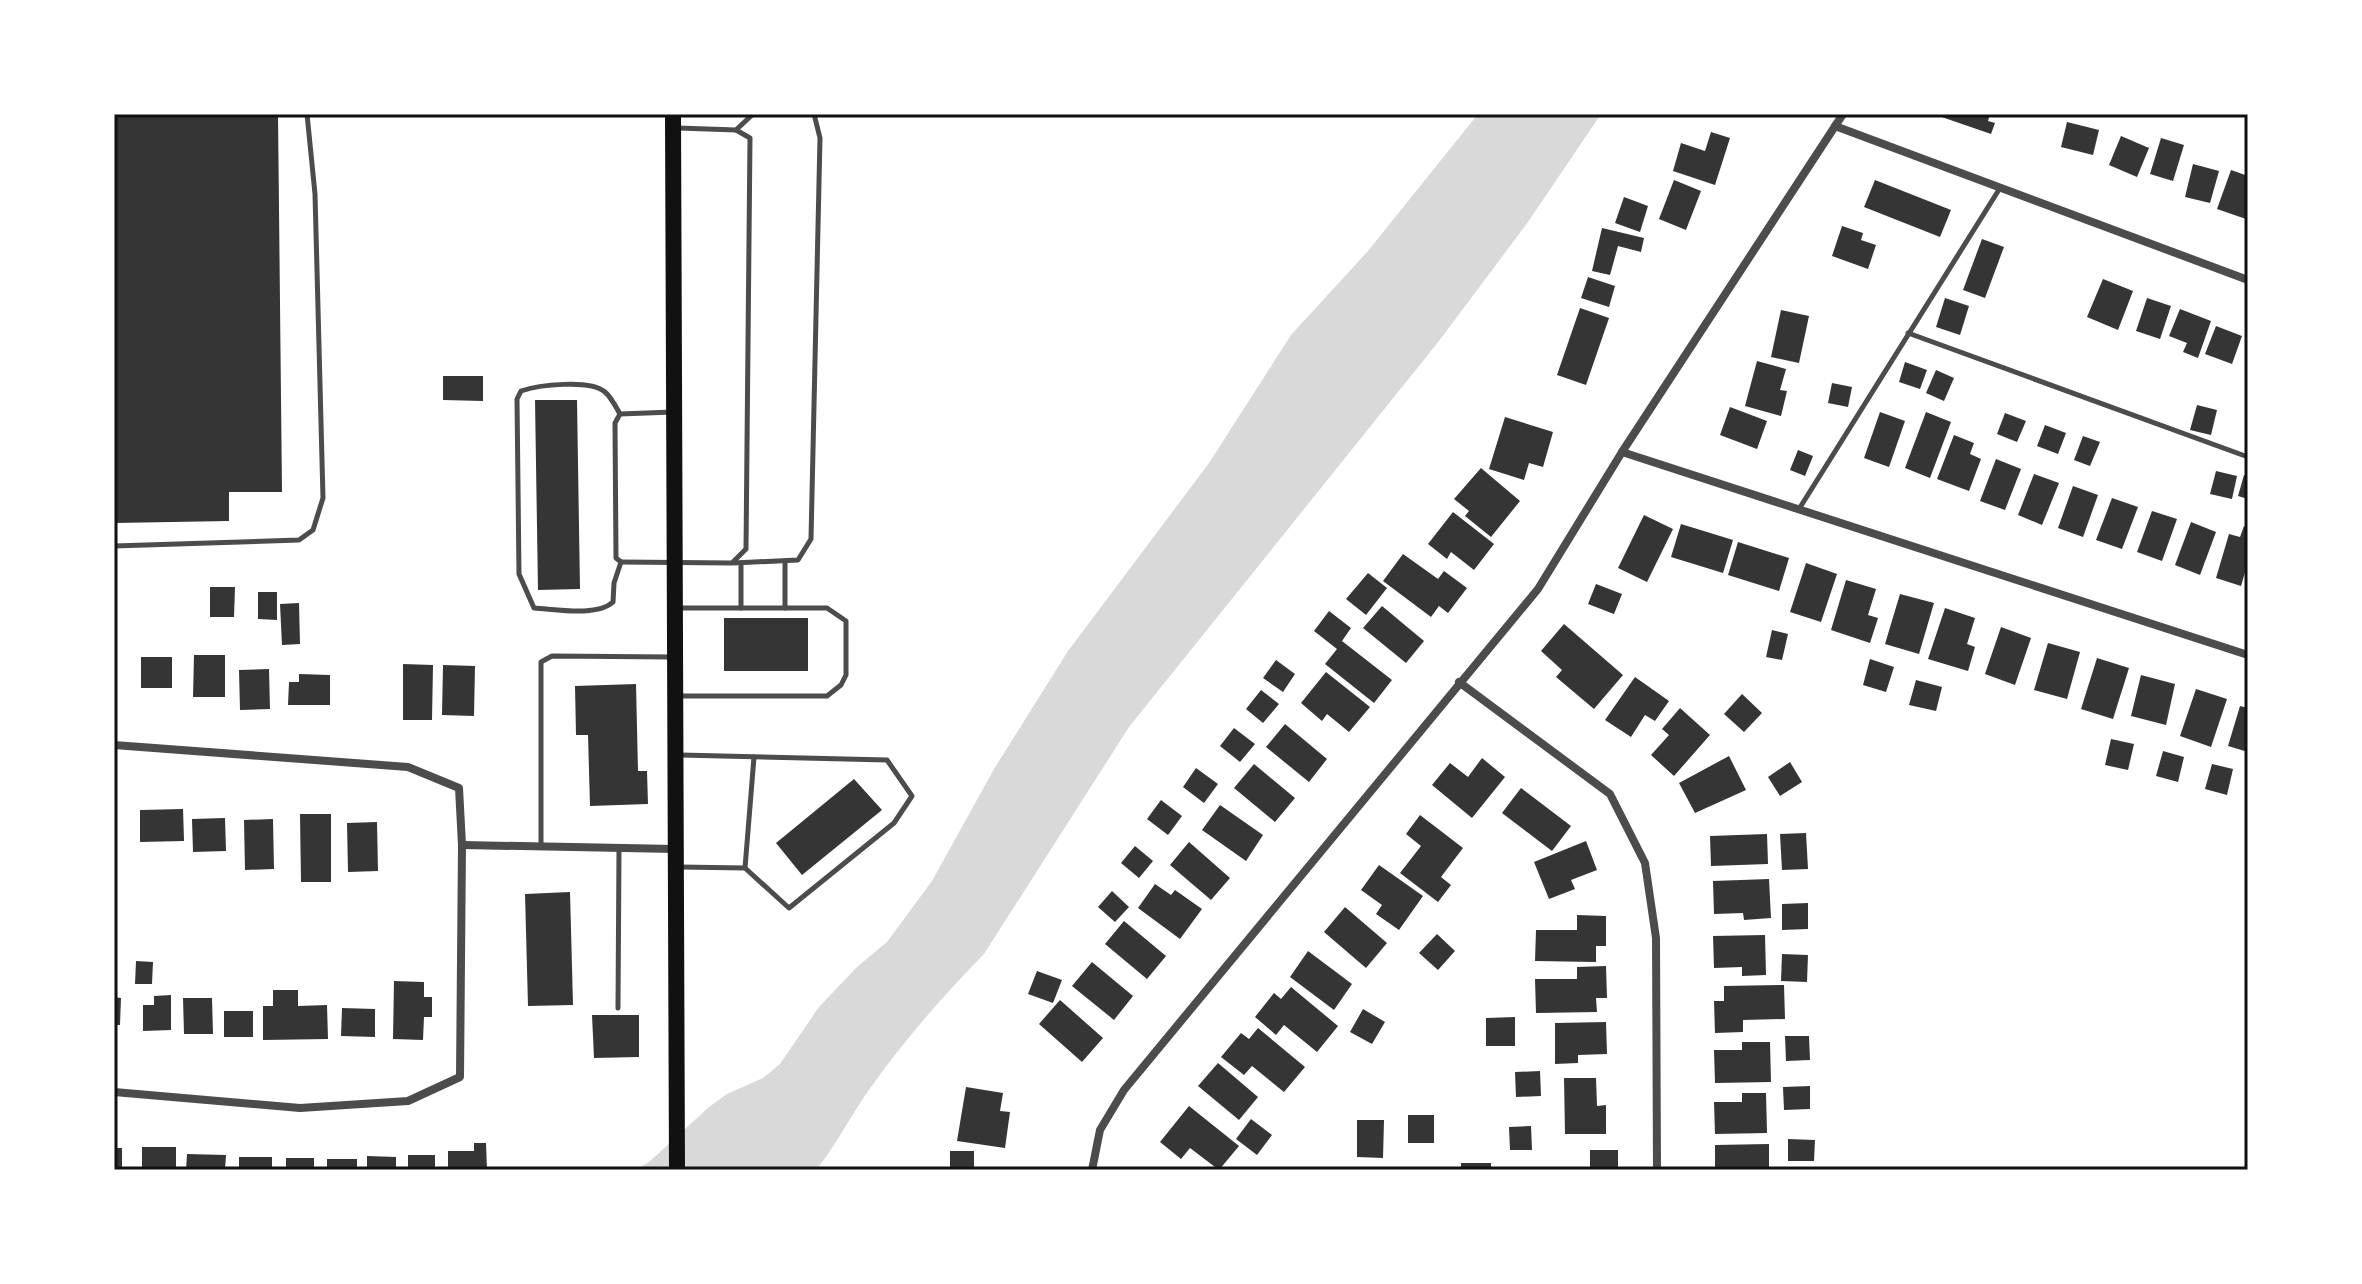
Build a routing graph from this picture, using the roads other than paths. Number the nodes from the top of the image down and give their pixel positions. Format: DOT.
graph roads {
  1 [pos="307,114"];
  2 [pos="753,114"];
  3 [pos="814,114"];
  4 [pos="1843,114"];
  5 [pos="673,121"];
  6 [pos="1835,126"];
  7 [pos="736,130"];
  8 [pos="2000,188"];
  9 [pos="2248,280"];
  10 [pos="1908,333"];
  11 [pos="674,412"];
  12 [pos="620,414"];
  13 [pos="1622,452"];
  14 [pos="2248,457"];
  15 [pos="1798,510"];
  16 [pos="114,546"];
  17 [pos="785,561"];
  18 [pos="621,562"];
  19 [pos="674,562"];
  20 [pos="732,563"];
  21 [pos="741,563"];
  22 [pos="674,608"];
  23 [pos="741,608"];
  24 [pos="785,608"];
  25 [pos="2248,655"];
  26 [pos="674,658"];
  27 [pos="1459,682"];
  28 [pos="675,696"];
  29 [pos="114,745"];
  30 [pos="675,755"];
  31 [pos="754,757"];
  32 [pos="462,845"];
  33 [pos="541,846"];
  34 [pos="619,848"];
  35 [pos="675,849"];
  36 [pos="675,867"];
  37 [pos="745,868"];
  38 [pos="618,1008"];
  39 [pos="114,1092"];
  40 [pos="677,1170"];
  41 [pos="1092,1170"];
  42 [pos="1657,1170"];
  1 -- 16 [label="lane"];
  2 -- 7 [label="lane"];
  3 -- 17 [label="lane"];
  4 -- 6 [label="street"];
  5 -- 7 [label="lane"];
  5 -- 11 [label="main road"];
  6 -- 8 [label="street"];
  6 -- 13 [label="street"];
  7 -- 20 [label="lane"];
  8 -- 9 [label="street"];
  8 -- 10 [label="lane"];
  10 -- 14 [label="lane"];
  10 -- 15 [label="lane"];
  11 -- 12 [label="lane"];
  11 -- 19 [label="main road"];
  12 -- 18 [label="lane"];
  12 -- 18 [label="lane"];
  13 -- 15 [label="street"];
  13 -- 27 [label="street"];
  15 -- 25 [label="street"];
  17 -- 21 [label="lane"];
  17 -- 24 [label="lane"];
  18 -- 19 [label="lane"];
  19 -- 20 [label="lane"];
  19 -- 22 [label="main road"];
  20 -- 21 [label="lane"];
  21 -- 23 [label="lane"];
  22 -- 23 [label="lane"];
  22 -- 26 [label="main road"];
  23 -- 24 [label="lane"];
  24 -- 28 [label="lane"];
  26 -- 28 [label="main road"];
  26 -- 33 [label="lane"];
  27 -- 41 [label="street"];
  27 -- 42 [label="street"];
  28 -- 30 [label="main road"];
  29 -- 32 [label="street"];
  30 -- 31 [label="lane"];
  30 -- 35 [label="main road"];
  31 -- 37 [label="lane"];
  31 -- 37 [label="lane"];
  32 -- 33 [label="street"];
  32 -- 39 [label="street"];
  33 -- 34 [label="street"];
  34 -- 35 [label="street"];
  34 -- 38 [label="lane"];
  35 -- 36 [label="main road"];
  36 -- 37 [label="lane"];
  36 -- 40 [label="main road"];
}
